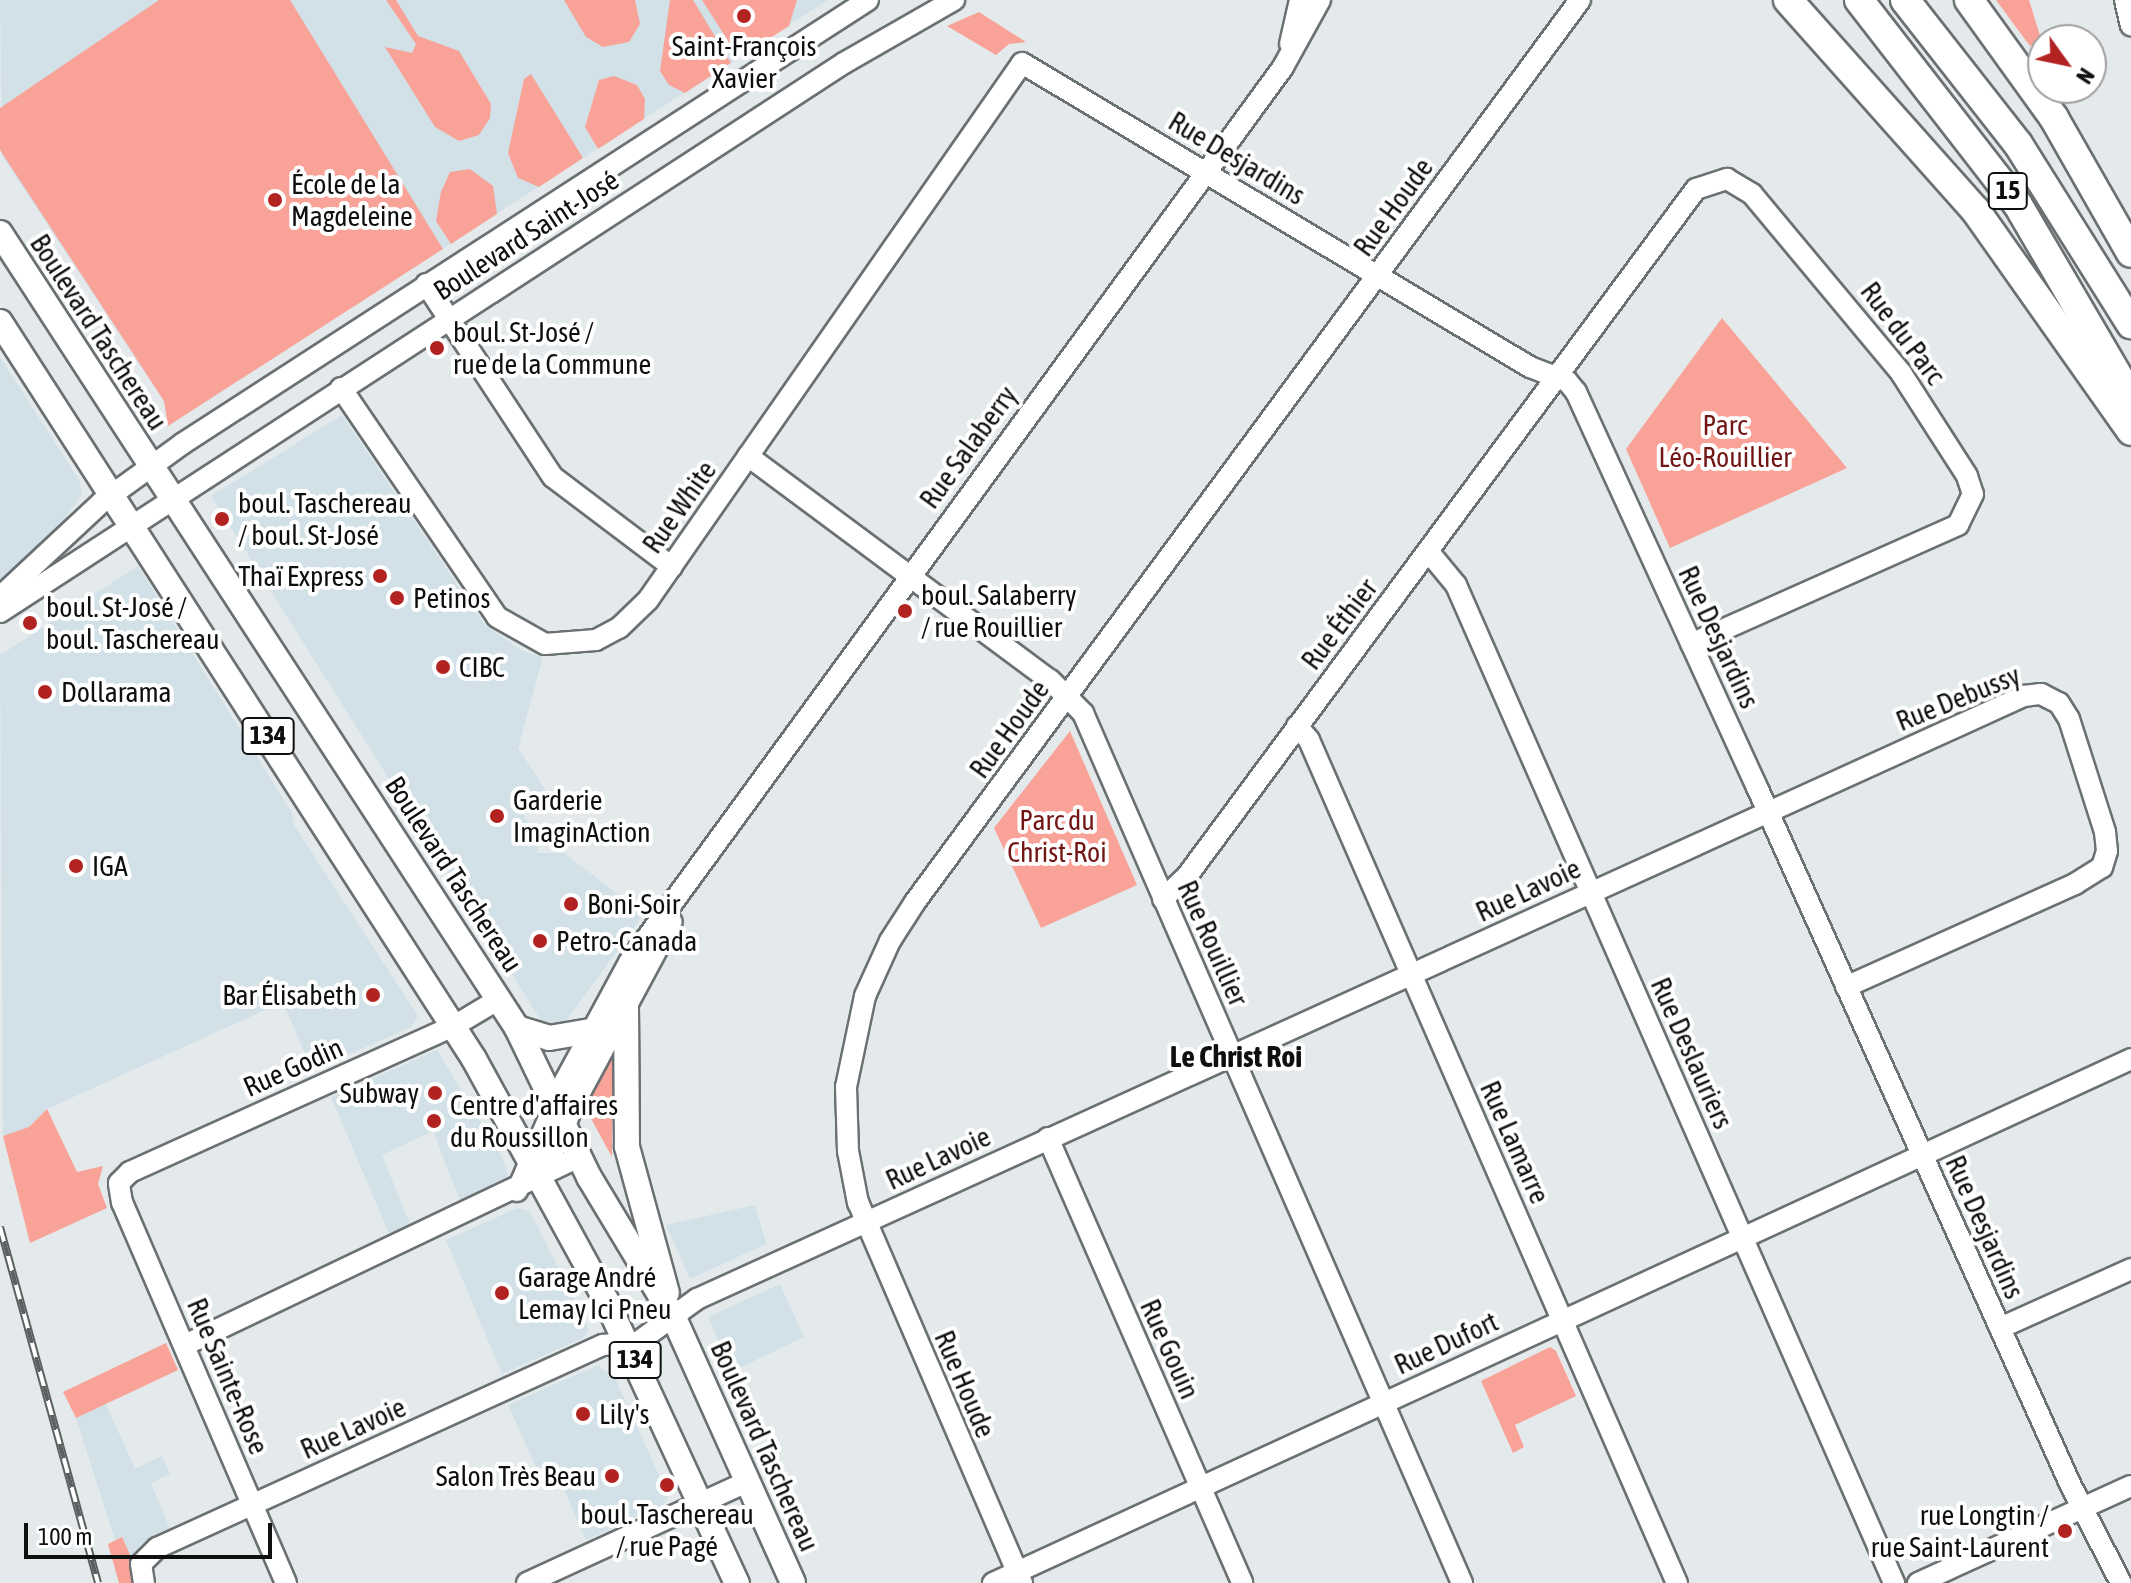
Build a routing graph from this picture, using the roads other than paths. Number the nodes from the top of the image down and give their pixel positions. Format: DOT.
graph roads {
  1 [pos="868,0"];
  2 [pos="954,0"];
  3 [pos="1300,0"];
  4 [pos="1320,0"];
  5 [pos="1580,0"];
  6 [pos="1788,0"];
  7 [pos="1859,0"];
  8 [pos="1905,0"];
  9 [pos="1969,0"];
  10 [pos="2125,0"];
  11 [pos="2131,25"];
  12 [pos="1283,67"];
  13 [pos="1011,73"];
  14 [pos="1207,172"];
  15 [pos="0,234"];
  16 [pos="2131,253"];
  17 [pos="1378,276"];
  18 [pos="426,284"];
  19 [pos="449,318"];
  20 [pos="0,322"];
  21 [pos="2131,324"];
  22 [pos="1556,377"];
  23 [pos="341,388"];
  24 [pos="2131,398"];
  25 [pos="2131,431"];
  26 [pos="748,456"];
  27 [pos="151,466"];
  28 [pos="111,494"];
  29 [pos="173,496"];
  30 [pos="131,524"];
  31 [pos="1428,551"];
  32 [pos="672,567"];
  33 [pos="909,575"];
  34 [pos="0,597"];
  35 [pos="0,612"];
  36 [pos="1691,644"];
  37 [pos="1068,696"];
  38 [pos="1297,726"];
  39 [pos="1768,811"];
  40 [pos="704,865"];
  41 [pos="1591,892"];
  42 [pos="1163,899"];
  43 [pos="1411,975"];
  44 [pos="1846,987"];
  45 [pos="499,999"];
  46 [pos="626,1006"];
  47 [pos="454,1026"];
  48 [pos="517,1028"];
  49 [pos="591,1031"];
  50 [pos="1232,1054"];
  51 [pos="2131,1059"];
  52 [pos="559,1116"];
  53 [pos="1048,1138"];
  54 [pos="1922,1155"];
  55 [pos="579,1157"];
  56 [pos="536,1170"];
  57 [pos="119,1191"];
  58 [pos="866,1222"];
  59 [pos="1743,1240"];
  60 [pos="2131,1269"];
  61 [pos="674,1318"];
  62 [pos="1562,1321"];
  63 [pos="2000,1328"];
  64 [pos="627,1343"];
  65 [pos="185,1345"];
  66 [pos="1384,1403"];
  67 [pos="749,1481"];
  68 [pos="2131,1486"];
  69 [pos="1201,1488"];
  70 [pos="700,1502"];
  71 [pos="252,1505"];
  72 [pos="2082,1508"];
  73 [pos="142,1573"];
  74 [pos="1019,1578"];
  75 [pos="286,1583"];
  76 [pos="527,1583"];
  77 [pos="737,1583"];
  78 [pos="793,1583"];
  79 [pos="993,1583"];
  80 [pos="1242,1583"];
  81 [pos="1462,1583"];
  82 [pos="1677,1583"];
  83 [pos="1894,1583"];
  84 [pos="1918,1583"];
  85 [pos="2121,1583"];
  1 -- 18 [label="street, Boulevard Saint-José"];
  2 -- 19 [label="street, Boulevard Saint-José"];
  3 -- 12 [label="street, Rue Salaberry"];
  4 -- 12 [label="street, Rue Salaberry"];
  5 -- 17 [label="street, Rue Houde"];
  6 -- 25 [label="highway"];
  7 -- 24 [label="highway, 15"];
  8 -- 21 [label="highway, 15"];
  9 -- 16 [label="highway"];
  10 -- 11 [label="street"];
  12 -- 14 [label="street, Rue Salaberry"];
  13 -- 14 [label="street, Rue Desjardins"];
  13 -- 26 [label="street, Rue White"];
  14 -- 17 [label="street, Rue Desjardins"];
  14 -- 33 [label="street, Rue Salaberry"];
  15 -- 27 [label="main road, Boulevard Taschereau / 134"];
  17 -- 22 [label="street, Rue Desjardins"];
  17 -- 37 [label="street, Rue Houde"];
  18 -- 19 [label="street"];
  18 -- 27 [label="street, Boulevard Saint-José"];
  19 -- 23 [label="street, Boulevard Saint-José"];
  19 -- 32 [label="street"];
  20 -- 28 [label="main road, 134"];
  22 -- 31 [label="street, Rue Éthier"];
  22 -- 36 [label="street, Rue Desjardins"];
  22 -- 36 [label="street, Rue du Parc"];
  23 -- 29 [label="street, Boulevard Saint-José"];
  23 -- 32 [label="street, Rue White"];
  26 -- 32 [label="street, Rue White"];
  26 -- 33 [label="street, Rue Rouillier"];
  27 -- 28 [label="street, Boulevard Saint-José"];
  27 -- 29 [label="main road, Boulevard Taschereau / 134"];
  28 -- 30 [label="main road, 134"];
  28 -- 34 [label="street, Boulevard Saint-José"];
  29 -- 30 [label="street, Boulevard Saint-José"];
  29 -- 45 [label="main road, Boulevard Taschereau / 134"];
  30 -- 35 [label="street, Boulevard Saint-José"];
  30 -- 47 [label="main road, 134"];
  31 -- 38 [label="street, Rue Éthier"];
  31 -- 41 [label="street, Rue Deslauriers"];
  33 -- 37 [label="street, Rue Rouillier"];
  33 -- 40 [label="street, Rue Salaberry"];
  36 -- 39 [label="street, Rue Desjardins"];
  37 -- 42 [label="street, Rue Rouillier"];
  37 -- 58 [label="street, Rue Houde"];
  38 -- 42 [label="street, Rue Éthier"];
  38 -- 43 [label="street, Rue Lamarre"];
  39 -- 41 [label="street, Rue Lavoie"];
  39 -- 44 [label="street, Rue Desjardins"];
  39 -- 44 [label="street, Rue Debussy"];
  40 -- 46 [label="street, Rue Salaberry"];
  40 -- 49 [label="street, Rue Salaberry"];
  41 -- 43 [label="street, Rue Lavoie"];
  41 -- 59 [label="street, Rue Deslauriers"];
  42 -- 50 [label="street, Rue Rouillier"];
  43 -- 50 [label="street, Rue Lavoie"];
  43 -- 62 [label="street, Rue Lamarre"];
  44 -- 54 [label="street, Rue Desjardins"];
  45 -- 47 [label="street, Rue Godin"];
  45 -- 48 [label="main road, Boulevard Taschereau / 134"];
  46 -- 52 [label="street, Rue Salaberry"];
  46 -- 61 [label="main road"];
  47 -- 56 [label="main road, 134"];
  47 -- 57 [label="street, Rue Godin"];
  48 -- 49 [label="main road"];
  48 -- 52 [label="main road, Boulevard Taschereau / 134"];
  49 -- 52 [label="street, Rue Salaberry"];
  50 -- 53 [label="street, Rue Lavoie"];
  50 -- 66 [label="street, Rue Rouillier"];
  51 -- 54 [label="street, Rue Dufort"];
  52 -- 55 [label="main road, Boulevard Taschereau / 134"];
  52 -- 56 [label="street, Rue Salaberry"];
  53 -- 58 [label="street, Rue Lavoie"];
  53 -- 69 [label="street, Rue Gouin"];
  54 -- 59 [label="street, Rue Dufort"];
  54 -- 63 [label="street, Rue Desjardins"];
  55 -- 56 [label="street"];
  55 -- 61 [label="main road, Boulevard Taschereau / 134"];
  56 -- 64 [label="main road, 134"];
  56 -- 65 [label="street"];
  57 -- 65 [label="street, Rue Sainte-Rose"];
  58 -- 61 [label="street, Rue Lavoie"];
  58 -- 74 [label="street, Rue Houde"];
  59 -- 62 [label="street, Rue Dufort"];
  59 -- 83 [label="street, Rue Deslauriers"];
  60 -- 63 [label="street"];
  61 -- 64 [label="street, Rue Lavoie"];
  61 -- 67 [label="main road, Boulevard Taschereau / 134"];
  62 -- 66 [label="street, Rue Dufort"];
  62 -- 82 [label="street, Rue Lamarre"];
  63 -- 72 [label="street, Rue Desjardins"];
  64 -- 70 [label="main road, 134"];
  64 -- 71 [label="street, Rue Lavoie"];
  65 -- 71 [label="street, Rue Sainte-Rose"];
  66 -- 69 [label="street, Rue Dufort"];
  66 -- 81 [label="street, Rue Rouillier"];
  67 -- 70 [label="street"];
  67 -- 78 [label="main road, Boulevard Taschereau / 134"];
  68 -- 72 [label="street"];
  69 -- 74 [label="street, Rue Dufort"];
  69 -- 80 [label="street, Rue Gouin"];
  70 -- 76 [label="street"];
  70 -- 77 [label="main road, 134"];
  71 -- 73 [label="street, Rue Lavoie"];
  71 -- 75 [label="street, Rue Sainte-Rose"];
  72 -- 84 [label="street"];
  72 -- 85 [label="street, Rue Desjardins"];
  74 -- 79 [label="street, Rue Dufort"];
}
